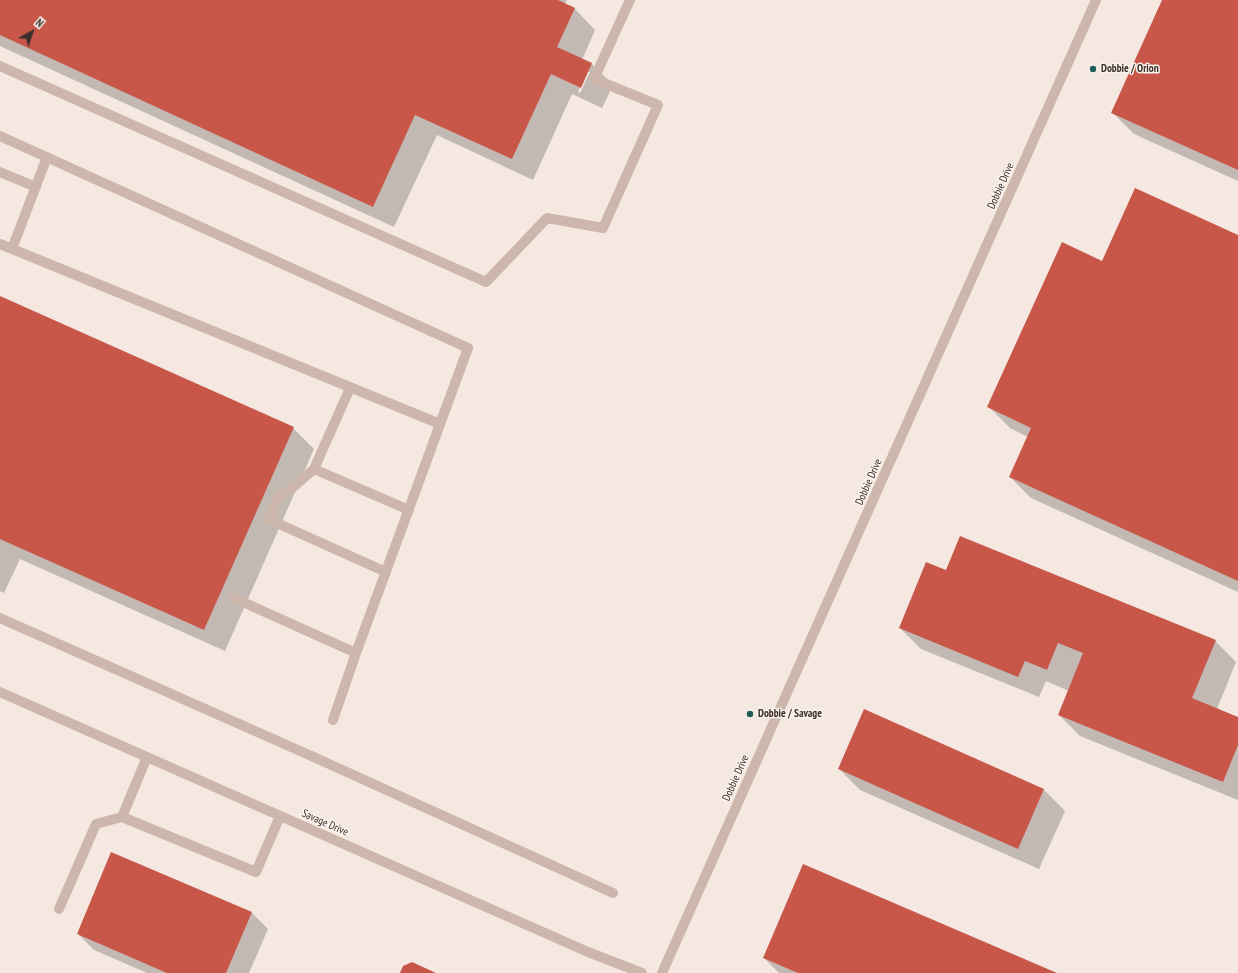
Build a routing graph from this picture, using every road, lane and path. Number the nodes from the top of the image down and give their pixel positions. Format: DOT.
graph roads {
  1 [pos="630,0"];
  2 [pos="1096,0"];
  3 [pos="0,66"];
  4 [pos="0,136"];
  5 [pos="47,157"];
  6 [pos="0,172"];
  7 [pos="36,187"];
  8 [pos="0,244"];
  9 [pos="12,249"];
  10 [pos="350,388"];
  11 [pos="440,424"];
  12 [pos="314,469"];
  13 [pos="409,510"];
  14 [pos="386,572"];
  15 [pos="234,598"];
  16 [pos="0,618"];
  17 [pos="356,653"];
  18 [pos="0,692"];
  19 [pos="333,720"];
  20 [pos="147,757"];
  21 [pos="280,816"];
  22 [pos="122,817"];
  23 [pos="613,893"];
  24 [pos="59,909"];
  25 [pos="642,973"];
  26 [pos="662,973"];
  1 -- 3 [label="street"];
  2 -- 26 [label="street, Dobbie Drive"];
  4 -- 5 [label="street"];
  5 -- 7 [label="street"];
  5 -- 11 [label="street"];
  6 -- 7 [label="street"];
  7 -- 9 [label="street"];
  8 -- 9 [label="street"];
  9 -- 10 [label="street"];
  10 -- 11 [label="street"];
  10 -- 12 [label="street"];
  11 -- 13 [label="street"];
  12 -- 13 [label="street"];
  12 -- 14 [label="street"];
  13 -- 14 [label="street"];
  14 -- 17 [label="street"];
  15 -- 17 [label="street"];
  16 -- 23 [label="street"];
  17 -- 19 [label="street"];
  18 -- 20 [label="street, Savage Drive"];
  20 -- 21 [label="street, Savage Drive"];
  20 -- 22 [label="street"];
  21 -- 22 [label="street"];
  21 -- 25 [label="street, Savage Drive"];
  22 -- 24 [label="street"];
}
